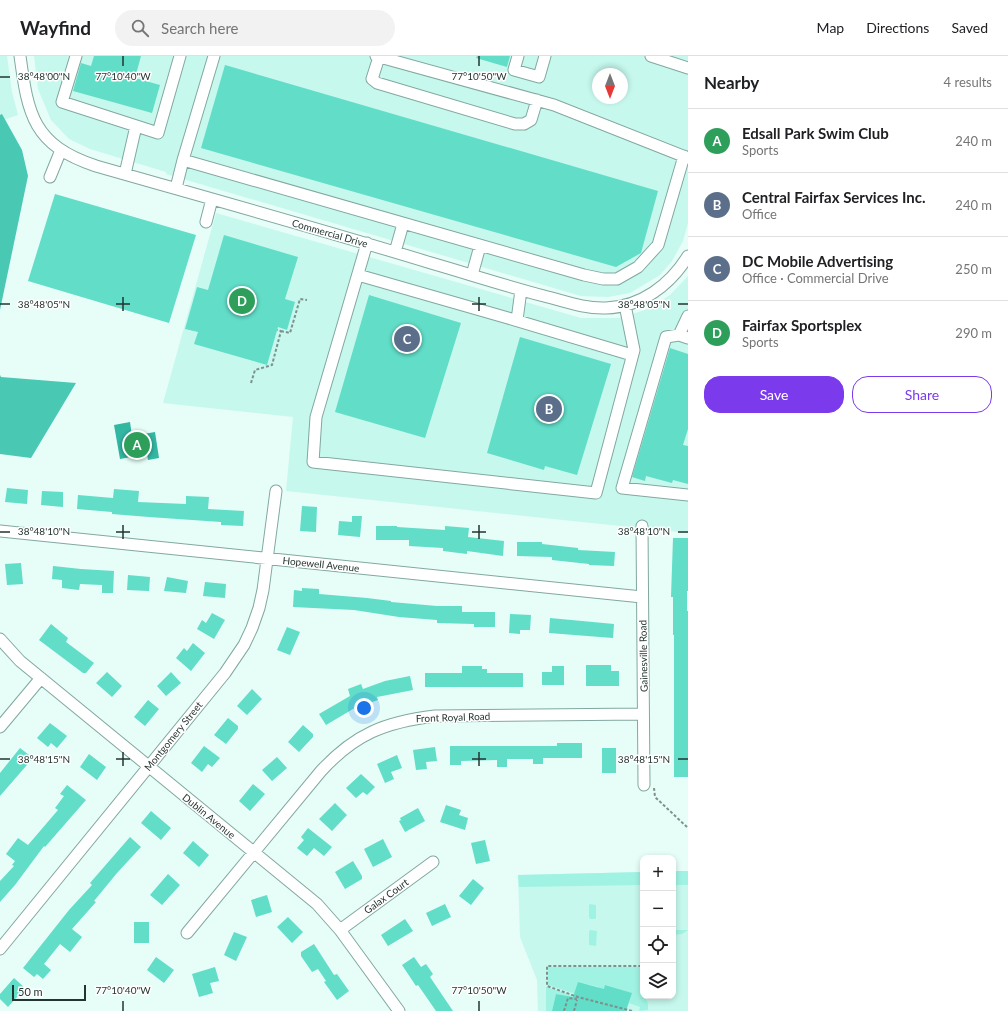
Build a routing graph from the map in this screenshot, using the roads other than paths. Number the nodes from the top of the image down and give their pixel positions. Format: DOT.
graph roads {
  1 [pos="20,56"];
  2 [pos="76,56"];
  3 [pos="180,56"];
  4 [pos="214,56"];
  5 [pos="377,56"];
  6 [pos="518,56"];
  7 [pos="545,56"];
  8 [pos="651,56"];
  9 [pos="688,68"];
  10 [pos="537,100"];
  11 [pos="136,126"];
  12 [pos="60,150"];
  13 [pos="686,157"];
  14 [pos="183,160"];
  15 [pos="125,174"];
  16 [pos="50,178"];
  17 [pos="176,188"];
  18 [pos="212,199"];
  19 [pos="206,222"];
  20 [pos="403,224"];
  21 [pos="367,244"];
  22 [pos="480,246"];
  23 [pos="395,252"];
  24 [pos="688,256"];
  25 [pos="358,275"];
  26 [pos="472,275"];
  27 [pos="520,290"];
  28 [pos="625,305"];
  29 [pos="688,316"];
  30 [pos="512,319"];
  31 [pos="684,337"];
  32 [pos="632,355"];
  33 [pos="276,491"];
  34 [pos="688,495"];
  35 [pos="642,526"];
  36 [pos="0,531"];
  37 [pos="268,559"];
  38 [pos="642,598"];
  39 [pos="0,640"];
  40 [pos="41,678"];
  41 [pos="643,714"];
  42 [pos="0,727"];
  43 [pos="149,766"];
  44 [pos="644,786"];
  45 [pos="254,852"];
  46 [pos="433,862"];
  47 [pos="340,930"];
  48 [pos="187,933"];
  49 [pos="0,949"];
  50 [pos="398,1011"];
  1 -- 12 [label="street, Commercial Drive"];
  2 -- 11 [label="street"];
  3 -- 11 [label="street"];
  4 -- 14 [label="street"];
  5 -- 10 [label="street"];
  5 -- 10 [label="street"];
  6 -- 7 [label="street"];
  8 -- 9 [label="street"];
  10 -- 13 [label="street"];
  11 -- 15 [label="street"];
  12 -- 15 [label="street, Commercial Drive"];
  12 -- 16 [label="street"];
  13 -- 22 [label="street"];
  14 -- 17 [label="street"];
  14 -- 20 [label="street"];
  15 -- 17 [label="street, Commercial Drive"];
  17 -- 18 [label="street, Commercial Drive"];
  18 -- 19 [label="street"];
  18 -- 21 [label="street, Commercial Drive"];
  20 -- 22 [label="street"];
  20 -- 23 [label="street"];
  21 -- 23 [label="street, Commercial Drive"];
  21 -- 25 [label="street"];
  22 -- 26 [label="street"];
  23 -- 26 [label="street, Commercial Drive"];
  24 -- 28 [label="street, Commercial Drive"];
  25 -- 30 [label="street"];
  25 -- 32 [label="street"];
  26 -- 27 [label="street, Commercial Drive"];
  27 -- 28 [label="street, Commercial Drive"];
  27 -- 30 [label="street"];
  28 -- 32 [label="street"];
  29 -- 31 [label="street"];
  30 -- 32 [label="street"];
  31 -- 34 [label="street"];
  33 -- 37 [label="street, Montgomery Street"];
  35 -- 38 [label="street, Gainesville Road"];
  36 -- 37 [label="street, Hopewell Avenue"];
  37 -- 38 [label="street, Hopewell Avenue"];
  37 -- 43 [label="street, Montgomery Street"];
  38 -- 41 [label="street, Gainesville Road"];
  39 -- 40 [label="street, Dublin Avenue"];
  40 -- 42 [label="street"];
  40 -- 43 [label="street, Dublin Avenue"];
  41 -- 44 [label="street, Gainesville Road"];
  41 -- 45 [label="street, Front Royal Road"];
  43 -- 45 [label="street, Dublin Avenue"];
  43 -- 49 [label="street, Montgomery Street"];
  45 -- 47 [label="street, Dublin Avenue"];
  45 -- 48 [label="street, Front Royal Road"];
  46 -- 47 [label="street, Galax Court"];
  47 -- 50 [label="street, Dublin Avenue"];
}
